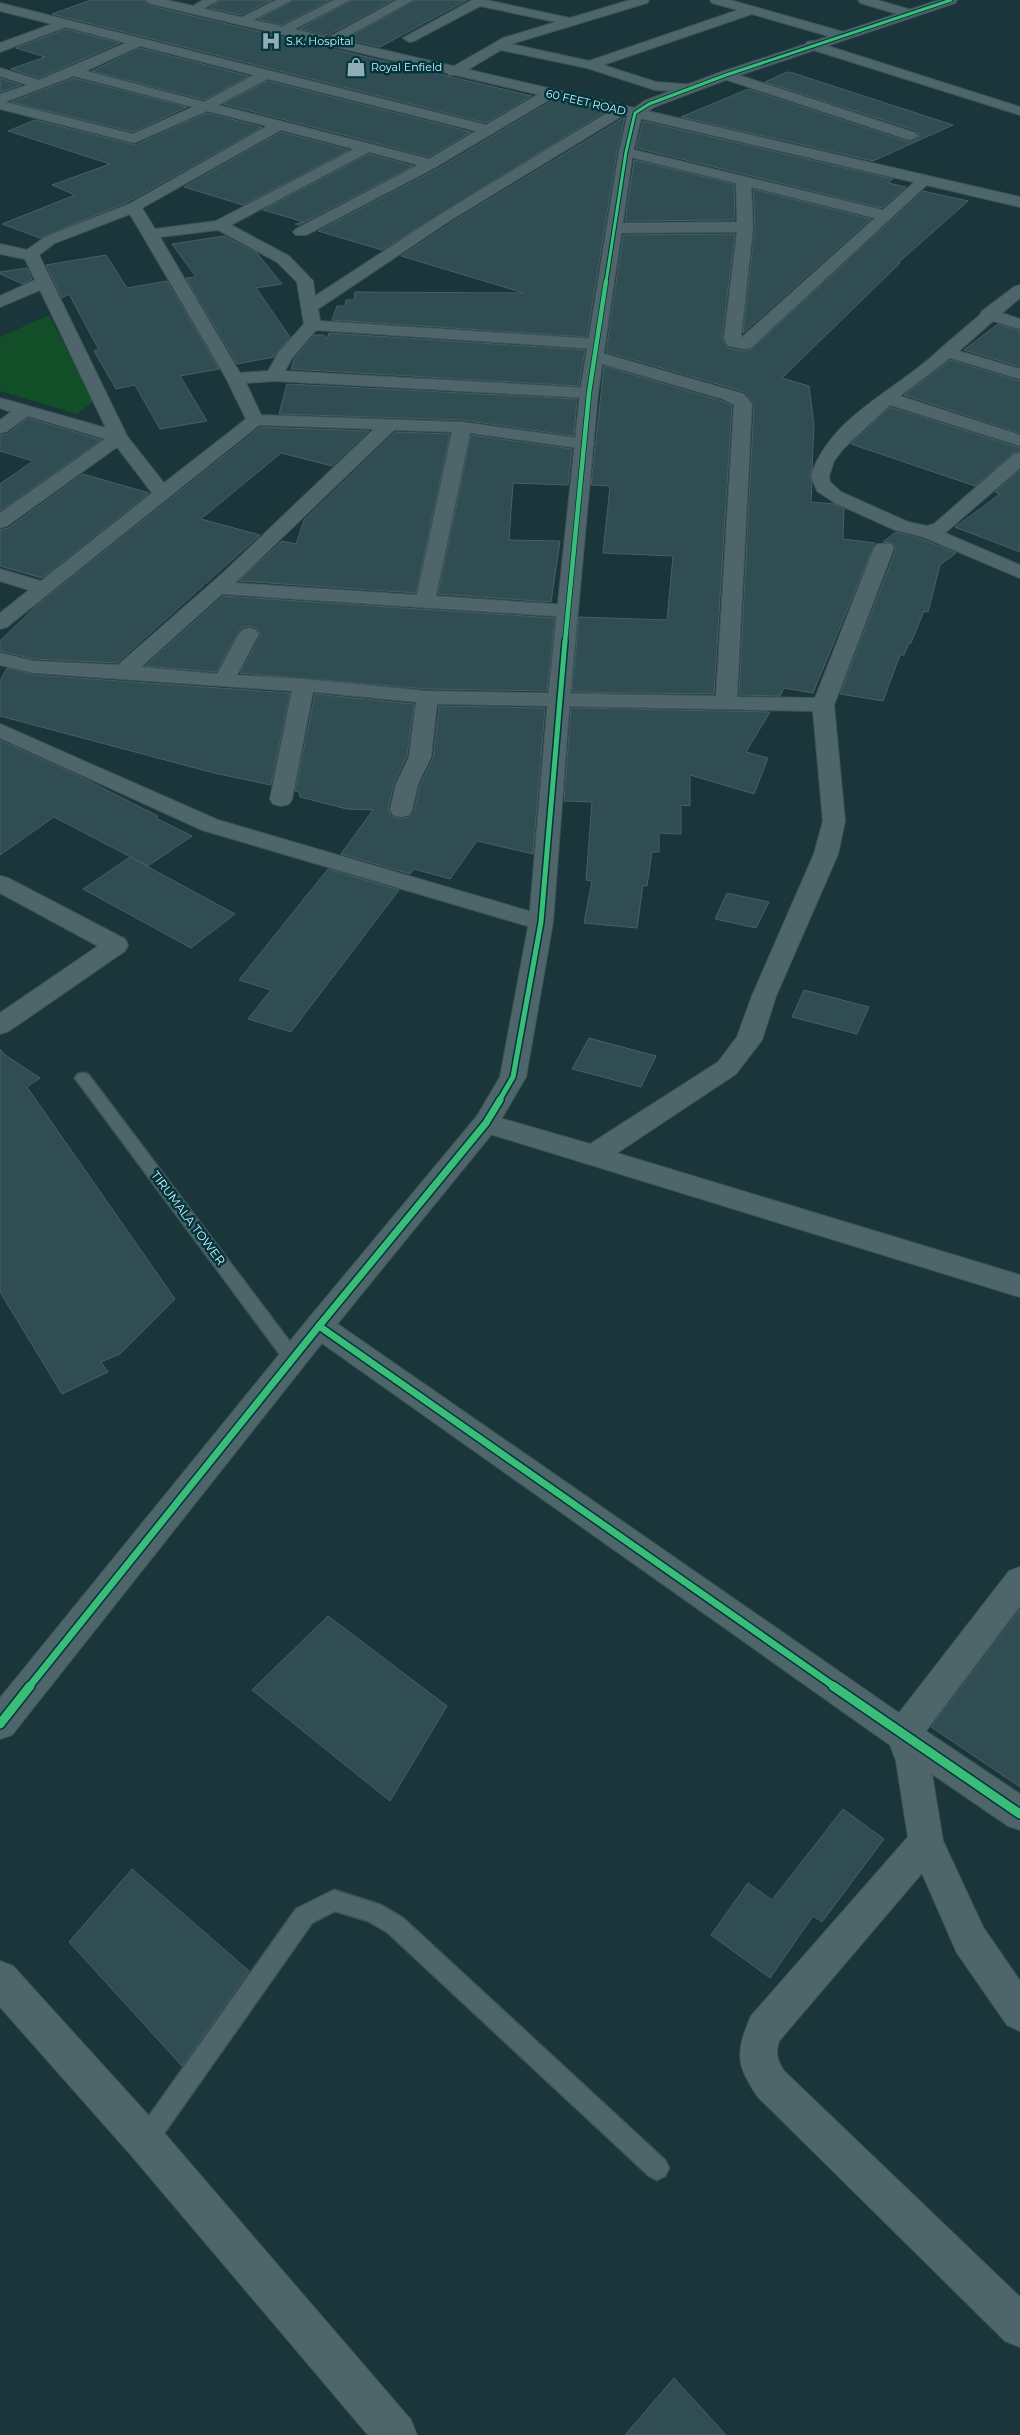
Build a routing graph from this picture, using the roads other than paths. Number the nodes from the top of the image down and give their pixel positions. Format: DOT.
graph roads {
  1 [pos="151,0"];
  2 [pos="213,0"];
  3 [pos="286,0"];
  4 [pos="344,0"];
  5 [pos="407,0"];
  6 [pos="593,0"];
  7 [pos="643,0"];
  8 [pos="716,0"];
  9 [pos="864,0"];
  10 [pos="947,0"];
  11 [pos="0,7"];
  12 [pos="619,7"];
  13 [pos="192,10"];
  14 [pos="752,10"];
  15 [pos="911,14"];
  16 [pos="240,21"];
  17 [pos="571,22"];
  18 [pos="66,23"];
  19 [pos="280,30"];
  20 [pos="842,36"];
  21 [pos="409,38"];
  22 [pos="327,42"];
  23 [pos="136,43"];
  24 [pos="500,46"];
  25 [pos="812,46"];
  26 [pos="0,48"];
  27 [pos="590,65"];
  28 [pos="0,72"];
  29 [pos="73,72"];
  30 [pos="454,72"];
  31 [pos="264,75"];
  32 [pos="726,75"];
  33 [pos="39,84"];
  34 [pos="691,88"];
  35 [pos="549,94"];
  36 [pos="0,99"];
  37 [pos="0,104"];
  38 [pos="208,105"];
  39 [pos="1020,111"];
  40 [pos="629,112"];
  41 [pos="280,125"];
  42 [pos="488,130"];
  43 [pos="911,136"];
  44 [pos="368,147"];
  45 [pos="626,152"];
  46 [pos="431,164"];
  47 [pos="743,180"];
  48 [pos="924,181"];
  49 [pos="1020,202"];
  50 [pos="134,207"];
  51 [pos="887,216"];
  52 [pos="220,225"];
  53 [pos="745,227"];
  54 [pos="614,228"];
  55 [pos="301,232"];
  56 [pos="151,234"];
  57 [pos="0,249"];
  58 [pos="31,255"];
  59 [pos="44,282"];
  60 [pos="1020,290"];
  61 [pos="0,302"];
  62 [pos="309,307"];
  63 [pos="988,314"];
  64 [pos="1020,324"];
  65 [pos="312,325"];
  66 [pos="595,350"];
  67 [pos="946,352"];
  68 [pos="1020,374"];
  69 [pos="274,376"];
  70 [pos="235,378"];
  71 [pos="589,393"];
  72 [pos="887,398"];
  73 [pos="0,404"];
  74 [pos="25,410"];
  75 [pos="255,420"];
  76 [pos="388,426"];
  77 [pos="462,427"];
  78 [pos="0,428"];
  79 [pos="119,437"];
  80 [pos="1020,441"];
  81 [pos="585,444"];
  82 [pos="1020,458"];
  83 [pos="162,493"];
  84 [pos="0,522"];
  85 [pos="928,532"];
  86 [pos="884,548"];
  87 [pos="1020,572"];
  88 [pos="0,575"];
  89 [pos="44,588"];
  90 [pos="218,588"];
  91 [pos="425,603"];
  92 [pos="568,611"];
  93 [pos="0,623"];
  94 [pos="249,634"];
  95 [pos="0,659"];
  96 [pos="123,672"];
  97 [pos="224,682"];
  98 [pos="304,684"];
  99 [pos="426,696"];
  100 [pos="559,698"];
  101 [pos="726,702"];
  102 [pos="823,705"];
  103 [pos="0,730"];
  104 [pos="281,799"];
  105 [pos="401,810"];
  106 [pos="0,884"];
  107 [pos="541,922"];
  108 [pos="0,1025"];
  109 [pos="82,1078"];
  110 [pos="486,1123"];
  111 [pos="593,1155"];
  112 [pos="1020,1286"];
  113 [pos="319,1326"];
  114 [pos="293,1359"];
  115 [pos="1020,1581"];
  116 [pos="0,1724"];
  117 [pos="903,1735"];
  118 [pos="1020,1814"];
  119 [pos="926,1842"];
  120 [pos="0,1979"];
  121 [pos="1020,2012"];
  122 [pos="145,2141"];
  123 [pos="658,2168"];
  124 [pos="1020,2326"];
  125 [pos="396,2435"];
  1 -- 13 [label="street, 60 FEET ROAD"];
  2 -- 13 [label="street"];
  3 -- 16 [label="street"];
  4 -- 19 [label="street"];
  5 -- 22 [label="street"];
  6 -- 12 [label="street"];
  7 -- 12 [label="street"];
  8 -- 14 [label="street"];
  9 -- 15 [label="street"];
  10 -- 15 [label="street"];
  11 -- 18 [label="street"];
  12 -- 17 [label="street"];
  13 -- 16 [label="street, 60 FEET ROAD"];
  14 -- 20 [label="street"];
  14 -- 27 [label="street"];
  15 -- 20 [label="street"];
  16 -- 19 [label="street, 60 FEET ROAD"];
  17 -- 21 [label="street"];
  17 -- 24 [label="street"];
  18 -- 23 [label="street"];
  18 -- 26 [label="street"];
  19 -- 22 [label="street, 60 FEET ROAD"];
  20 -- 25 [label="street"];
  22 -- 30 [label="street, 60 FEET ROAD"];
  23 -- 29 [label="street"];
  23 -- 31 [label="street"];
  24 -- 27 [label="street"];
  24 -- 30 [label="street"];
  25 -- 32 [label="street"];
  25 -- 39 [label="street"];
  27 -- 34 [label="street"];
  28 -- 33 [label="street"];
  29 -- 33 [label="street"];
  29 -- 38 [label="street"];
  30 -- 35 [label="street, 60 FEET ROAD"];
  31 -- 38 [label="street"];
  31 -- 42 [label="street"];
  32 -- 34 [label="street"];
  32 -- 43 [label="street"];
  33 -- 36 [label="street"];
  34 -- 40 [label="street"];
  35 -- 40 [label="street, 60 FEET ROAD"];
  35 -- 42 [label="street"];
  37 -- 38 [label="street"];
  38 -- 41 [label="street"];
  40 -- 45 [label="street"];
  40 -- 48 [label="street, 60 FEET ROAD"];
  40 -- 62 [label="street"];
  41 -- 44 [label="street"];
  41 -- 50 [label="street"];
  42 -- 46 [label="street"];
  44 -- 46 [label="street"];
  44 -- 52 [label="street"];
  45 -- 47 [label="street"];
  45 -- 54 [label="street"];
  46 -- 55 [label="street"];
  47 -- 51 [label="street"];
  47 -- 53 [label="street"];
  48 -- 49 [label="street, 60 FEET ROAD"];
  48 -- 51 [label="street"];
  50 -- 56 [label="street"];
  50 -- 58 [label="street"];
  51 -- 53 [label="street"];
  52 -- 56 [label="street"];
  52 -- 62 [label="street"];
  53 -- 54 [label="street"];
  54 -- 66 [label="street"];
  56 -- 70 [label="street"];
  57 -- 58 [label="street"];
  58 -- 59 [label="street"];
  59 -- 61 [label="street"];
  59 -- 79 [label="street"];
  60 -- 63 [label="street"];
  62 -- 65 [label="street"];
  63 -- 64 [label="street"];
  63 -- 67 [label="street"];
  65 -- 66 [label="street"];
  65 -- 69 [label="street"];
  66 -- 71 [label="street"];
  66 -- 101 [label="street"];
  67 -- 68 [label="street"];
  67 -- 72 [label="street"];
  69 -- 70 [label="street"];
  69 -- 71 [label="street"];
  70 -- 75 [label="street"];
  71 -- 81 [label="street"];
  72 -- 80 [label="street"];
  72 -- 85 [label="street"];
  73 -- 74 [label="street"];
  74 -- 78 [label="street"];
  74 -- 79 [label="street"];
  75 -- 76 [label="street"];
  75 -- 83 [label="street"];
  76 -- 77 [label="street"];
  76 -- 90 [label="street"];
  77 -- 81 [label="street"];
  77 -- 91 [label="street"];
  79 -- 83 [label="street"];
  79 -- 84 [label="street"];
  81 -- 92 [label="street"];
  82 -- 85 [label="street"];
  83 -- 89 [label="street"];
  85 -- 87 [label="street"];
  86 -- 102 [label="street"];
  88 -- 89 [label="street"];
  89 -- 93 [label="street"];
  90 -- 91 [label="street"];
  90 -- 96 [label="street"];
  91 -- 92 [label="street"];
  92 -- 100 [label="street"];
  94 -- 97 [label="street"];
  95 -- 96 [label="street"];
  96 -- 97 [label="street"];
  97 -- 98 [label="street"];
  98 -- 99 [label="street"];
  98 -- 104 [label="street"];
  99 -- 100 [label="street"];
  99 -- 105 [label="street"];
  100 -- 101 [label="street"];
  100 -- 107 [label="street"];
  101 -- 102 [label="street"];
  102 -- 111 [label="street"];
  103 -- 107 [label="street"];
  106 -- 108 [label="street"];
  107 -- 110 [label="street"];
  109 -- 114 [label="lane, TIRUMALA TOWER"];
  110 -- 111 [label="street"];
  110 -- 113 [label="street"];
  111 -- 112 [label="street"];
  113 -- 114 [label="street"];
  113 -- 117 [label="street"];
  114 -- 116 [label="street"];
  115 -- 117 [label="street"];
  117 -- 118 [label="street"];
  117 -- 119 [label="street"];
  119 -- 121 [label="street"];
  119 -- 124 [label="street"];
  120 -- 122 [label="street"];
  122 -- 123 [label="lane"];
  122 -- 125 [label="street"];
}
